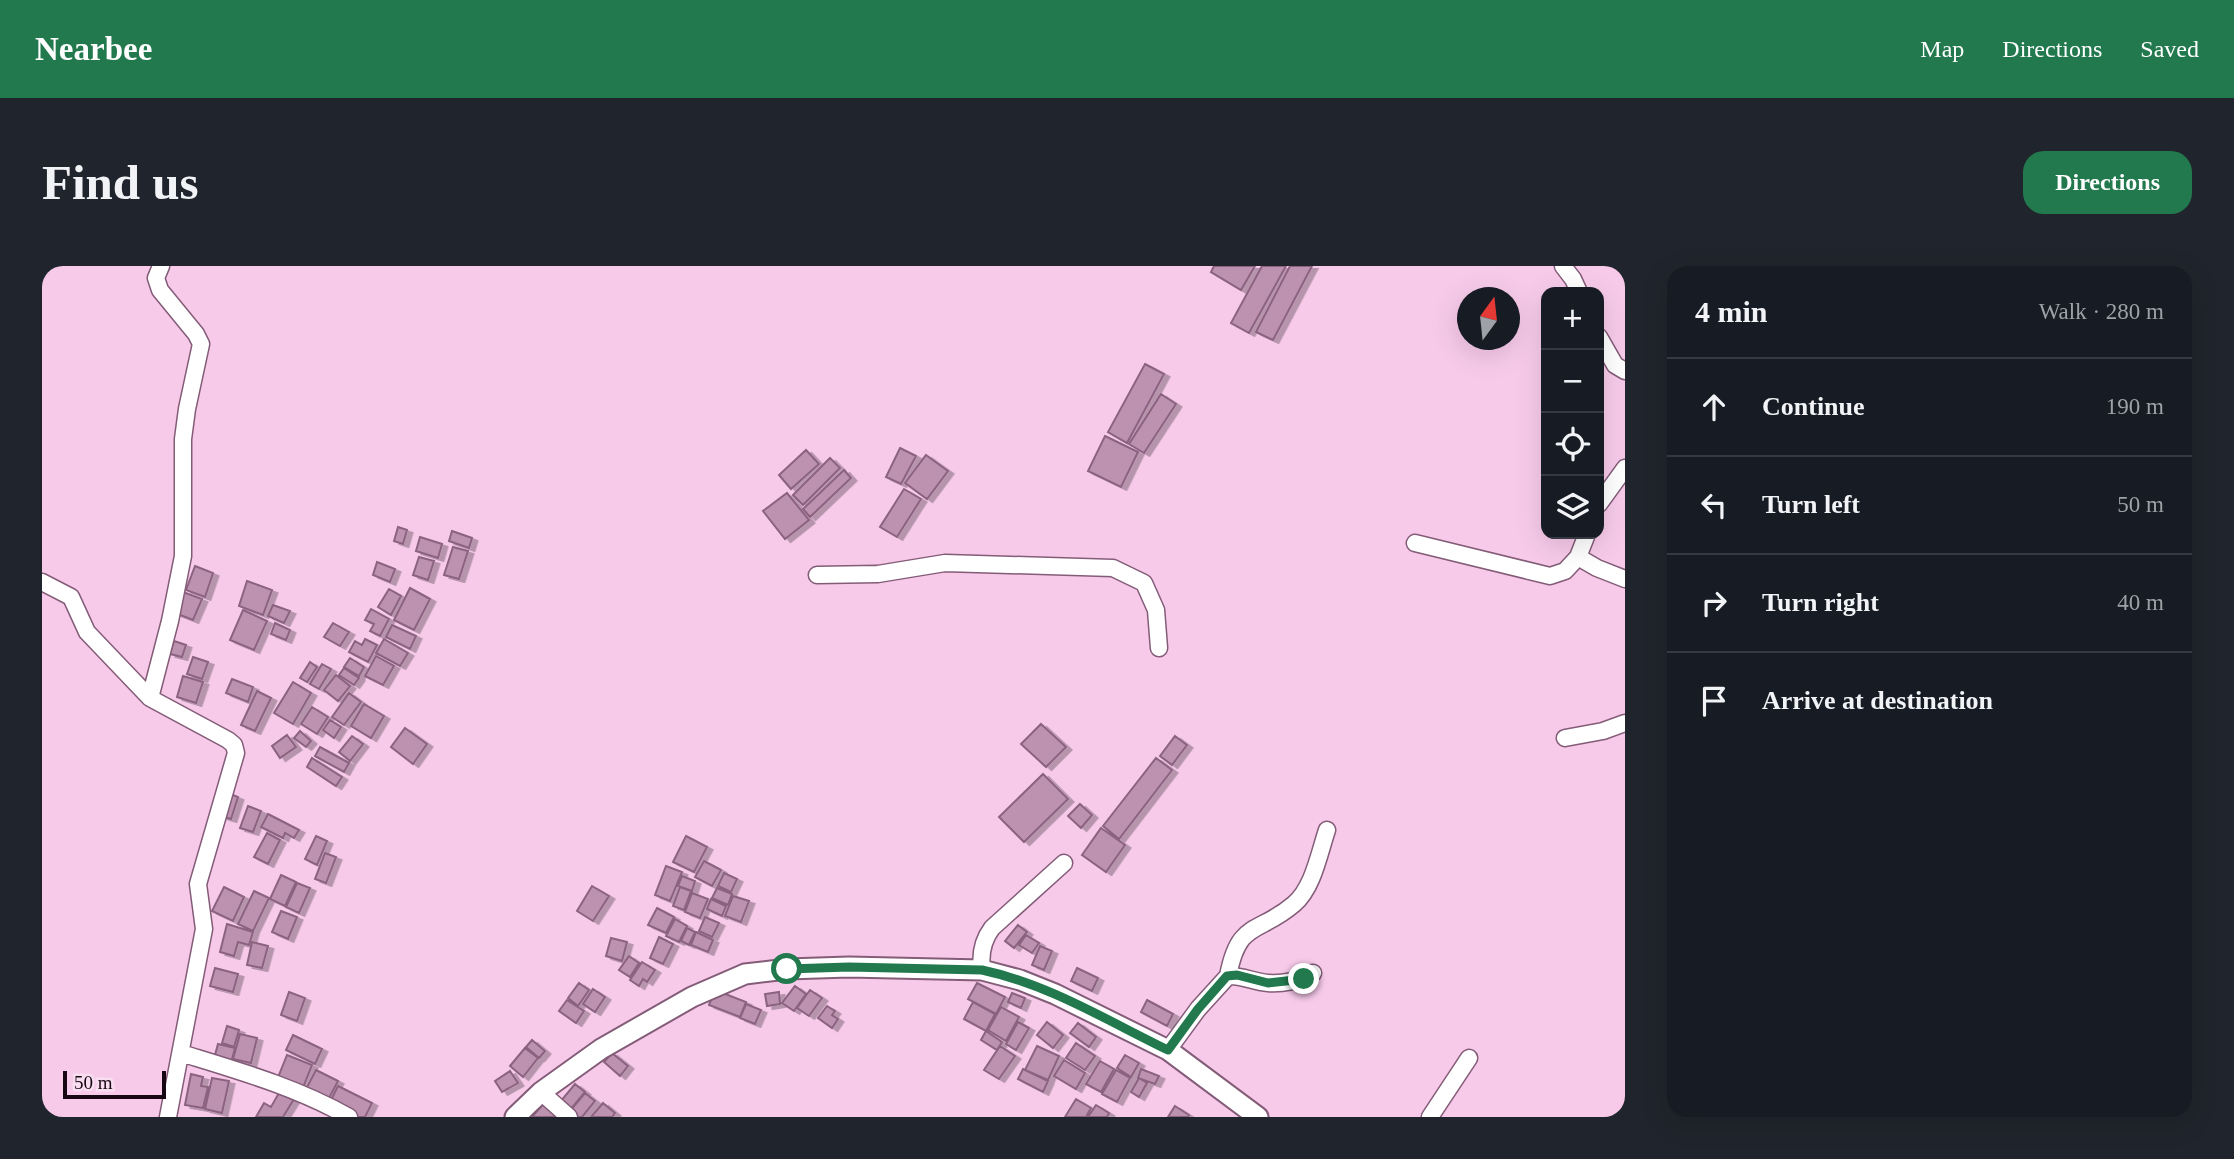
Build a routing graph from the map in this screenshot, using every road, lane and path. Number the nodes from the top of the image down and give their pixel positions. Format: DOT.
graph roads {
  1 [pos="160,266"];
  2 [pos="1563,266"];
  3 [pos="1577,287"];
  4 [pos="1604,346"];
  5 [pos="1625,371"];
  6 [pos="1625,468"];
  7 [pos="1604,497"];
  8 [pos="1585,539"];
  9 [pos="1415,543"];
  10 [pos="1578,556"];
  11 [pos="817,575"];
  12 [pos="1625,579"];
  13 [pos="42,582"];
  14 [pos="1159,648"];
  15 [pos="150,698"];
  16 [pos="1625,723"];
  17 [pos="1565,738"];
  18 [pos="1328,830"];
  19 [pos="1064,863"];
  20 [pos="982,963"];
  21 [pos="1313,973"];
  22 [pos="1227,976"];
  23 [pos="1172,1044"];
  24 [pos="181,1053"];
  25 [pos="1469,1058"];
  26 [pos="541,1093"];
  27 [pos="169,1117"];
  28 [pos="349,1117"];
  29 [pos="515,1117"];
  30 [pos="569,1117"];
  31 [pos="1258,1117"];
  32 [pos="1430,1117"];
  1 -- 15 [label="street"];
  2 -- 3 [label="street"];
  4 -- 5 [label="street"];
  6 -- 7 [label="street"];
  8 -- 10 [label="street"];
  9 -- 10 [label="street"];
  10 -- 12 [label="street"];
  11 -- 14 [label="street"];
  13 -- 15 [label="street"];
  15 -- 24 [label="street"];
  16 -- 17 [label="street"];
  18 -- 22 [label="street"];
  19 -- 20 [label="street"];
  20 -- 23 [label="street"];
  20 -- 26 [label="street"];
  21 -- 22 [label="street"];
  22 -- 23 [label="street"];
  23 -- 31 [label="street"];
  24 -- 27 [label="street"];
  24 -- 28 [label="street"];
  25 -- 32 [label="street"];
  26 -- 29 [label="street"];
  26 -- 30 [label="street"];
}
